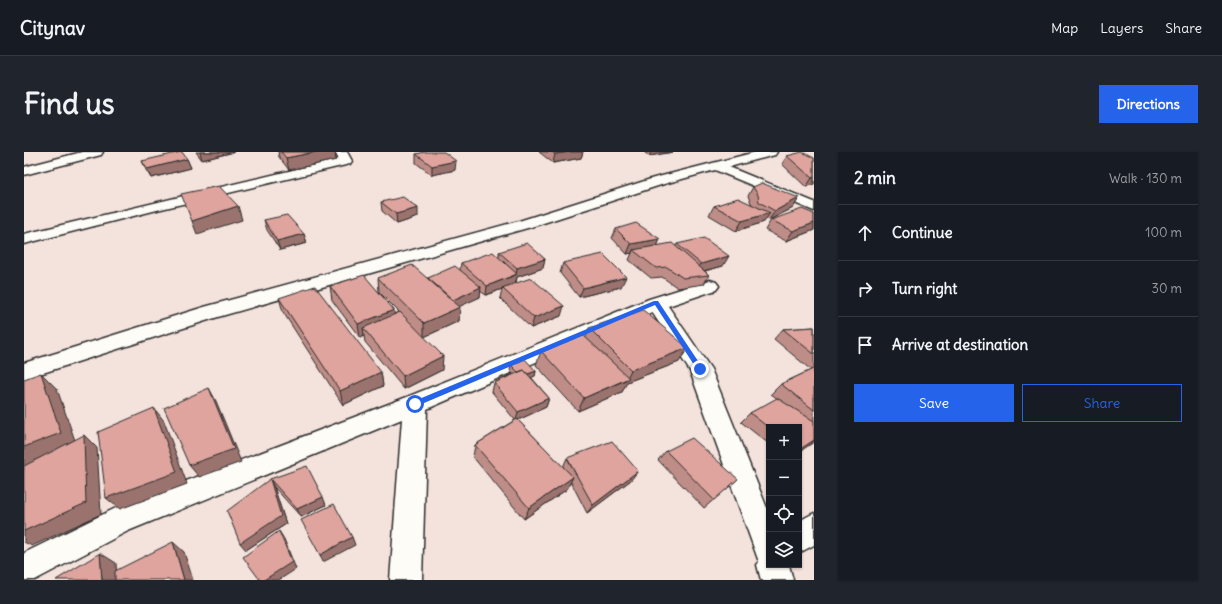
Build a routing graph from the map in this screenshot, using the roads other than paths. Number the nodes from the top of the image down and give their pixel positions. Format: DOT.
graph roads {
  1 [pos="97,152"];
  2 [pos="341,152"];
  3 [pos="772,152"];
  4 [pos="716,166"];
  5 [pos="24,171"];
  6 [pos="814,207"];
  7 [pos="24,239"];
  8 [pos="710,286"];
  9 [pos="656,303"];
  10 [pos="24,371"];
  11 [pos="415,404"];
  12 [pos="814,528"];
  13 [pos="802,536"];
  14 [pos="766,543"];
  15 [pos="774,568"];
  16 [pos="24,569"];
  17 [pos="406,580"];
  18 [pos="777,580"];
  1 -- 5 [label="street"];
  2 -- 7 [label="street"];
  3 -- 4 [label="street"];
  4 -- 6 [label="street"];
  4 -- 10 [label="street"];
  8 -- 9 [label="street"];
  9 -- 11 [label="street"];
  9 -- 14 [label="street"];
  11 -- 16 [label="street"];
  11 -- 17 [label="street"];
  12 -- 13 [label="street"];
  15 -- 18 [label="street"];
}
